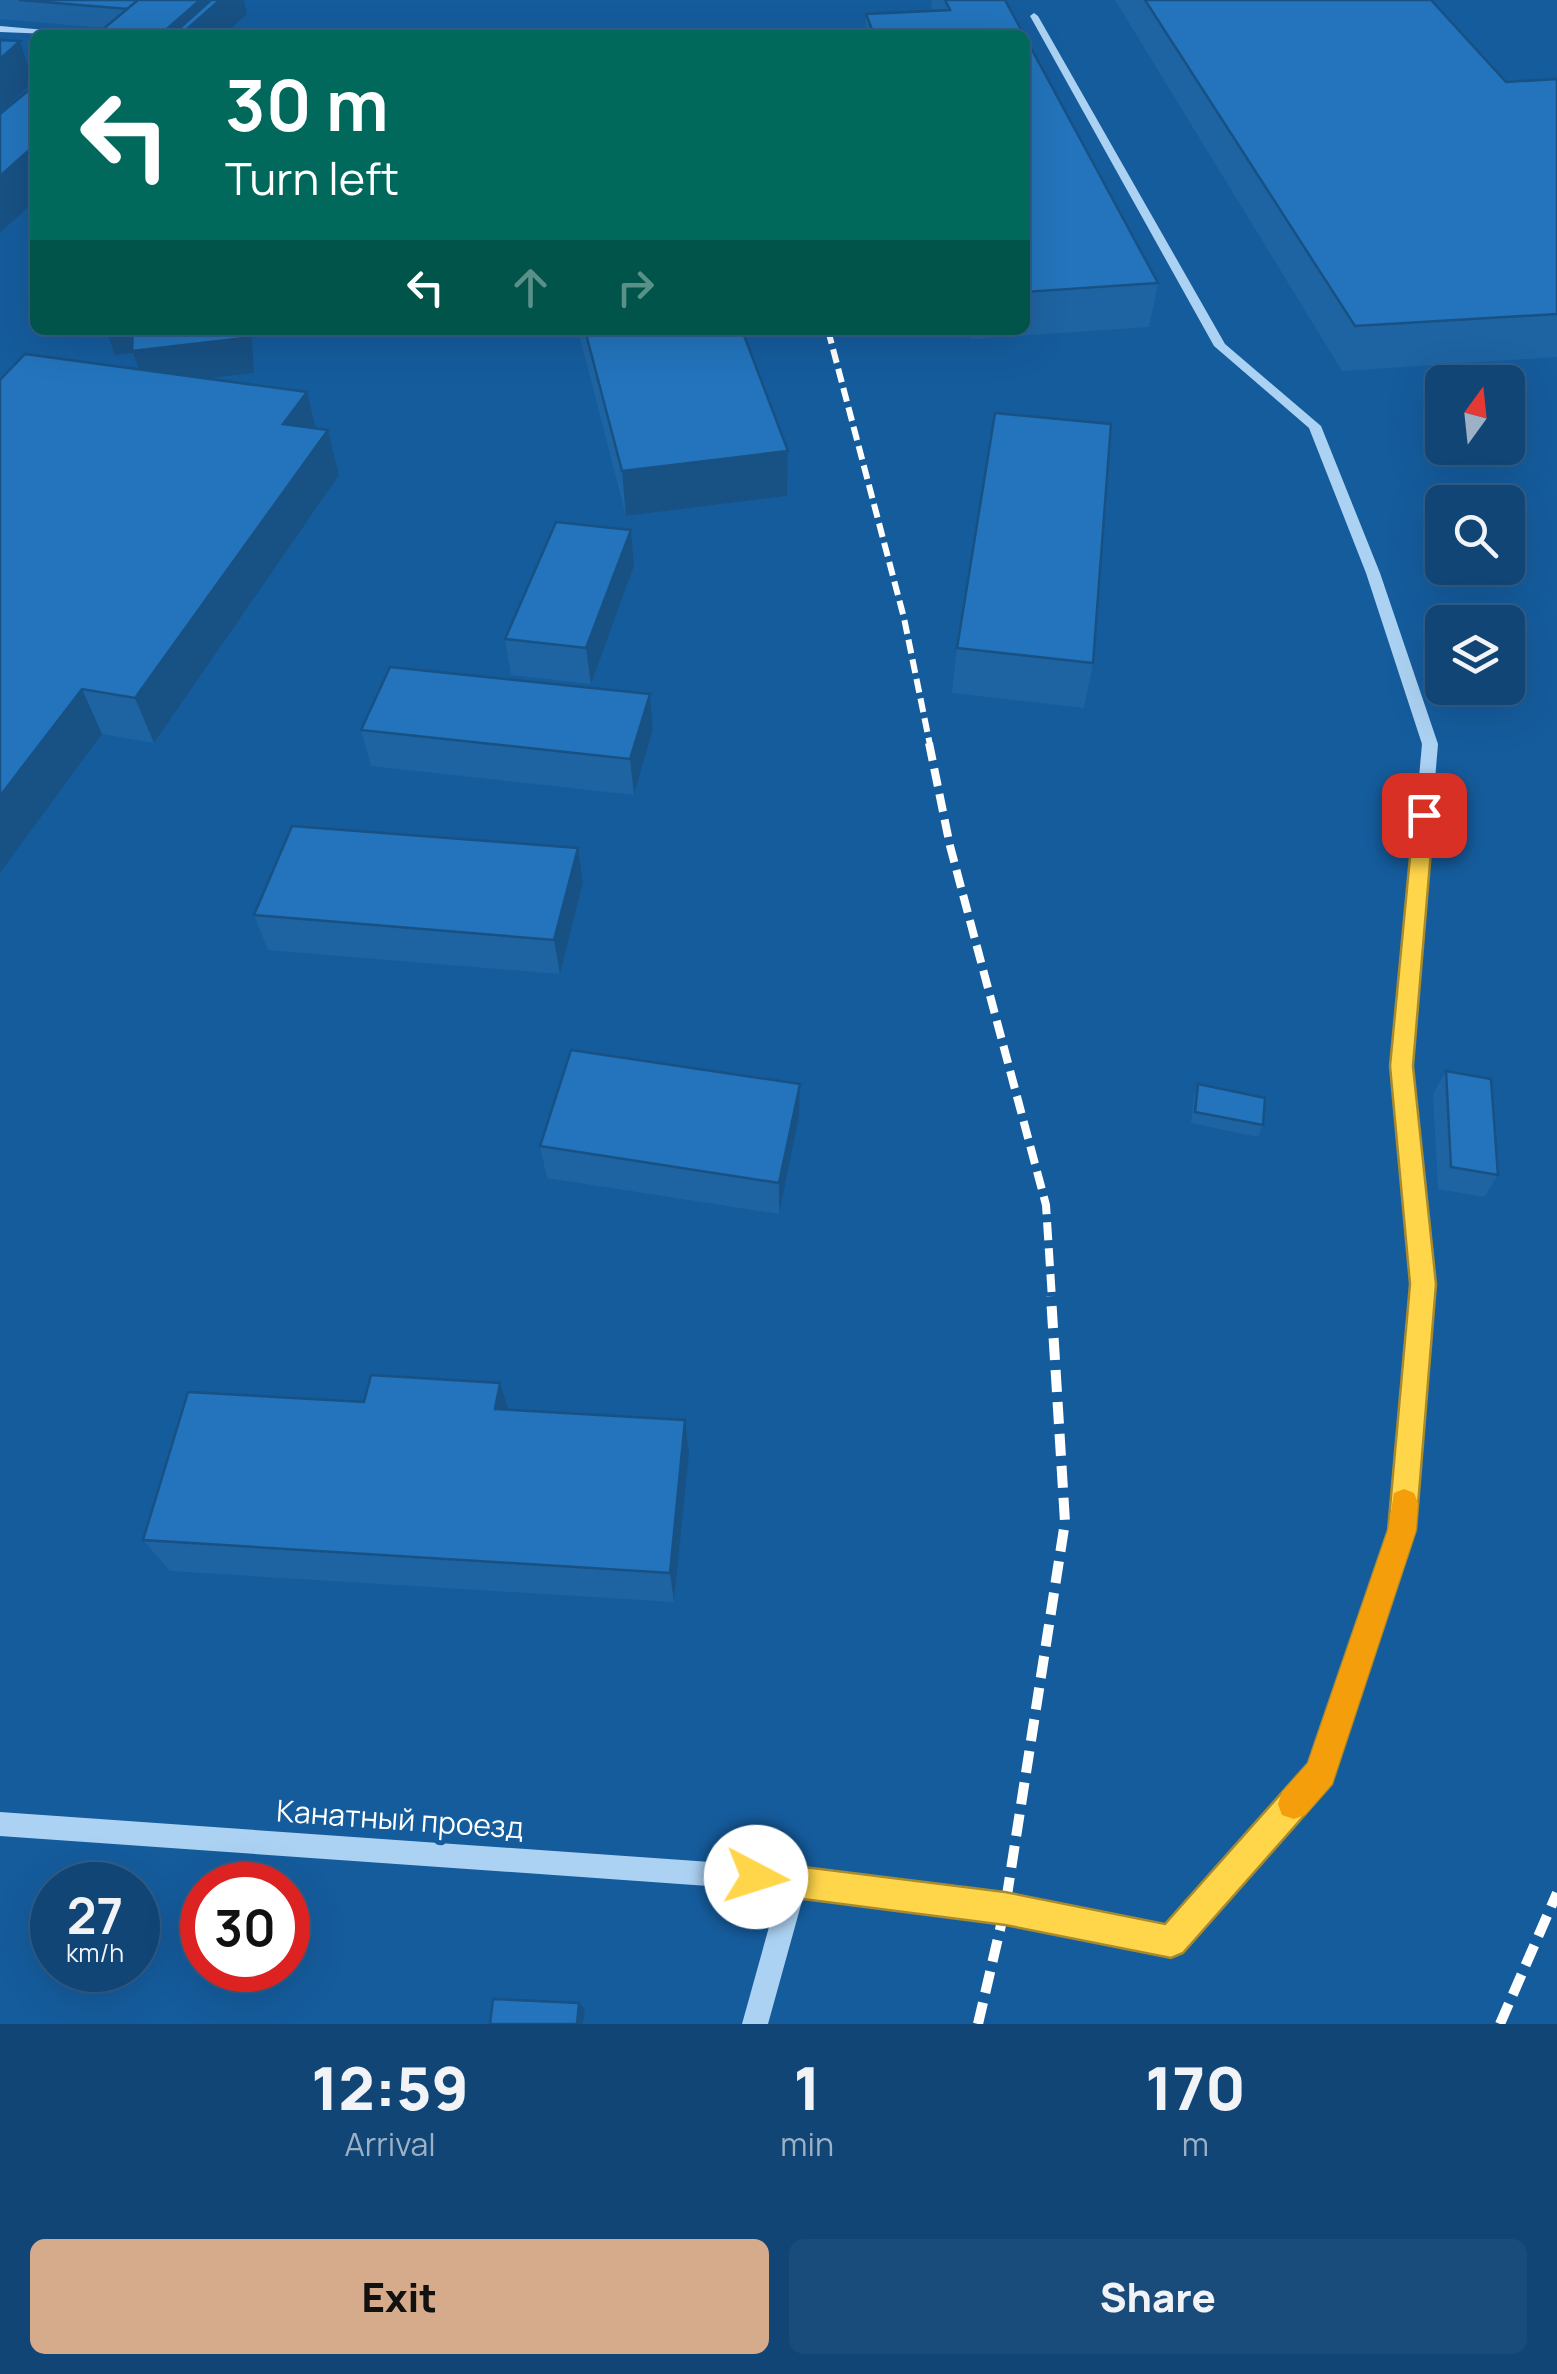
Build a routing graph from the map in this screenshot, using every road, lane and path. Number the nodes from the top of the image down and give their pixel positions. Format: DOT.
graph roads {
  1 [pos="1034,16"];
  2 [pos="0,29"];
  3 [pos="30,32"];
  4 [pos="0,1824"];
  5 [pos="795,1880"];
  6 [pos="754,2024"];
  1 -- 5 [label="street, Канатный проезд"];
  2 -- 3 [label="street"];
  4 -- 5 [label="street, Канатный проезд"];
  5 -- 6 [label="street"];
}
